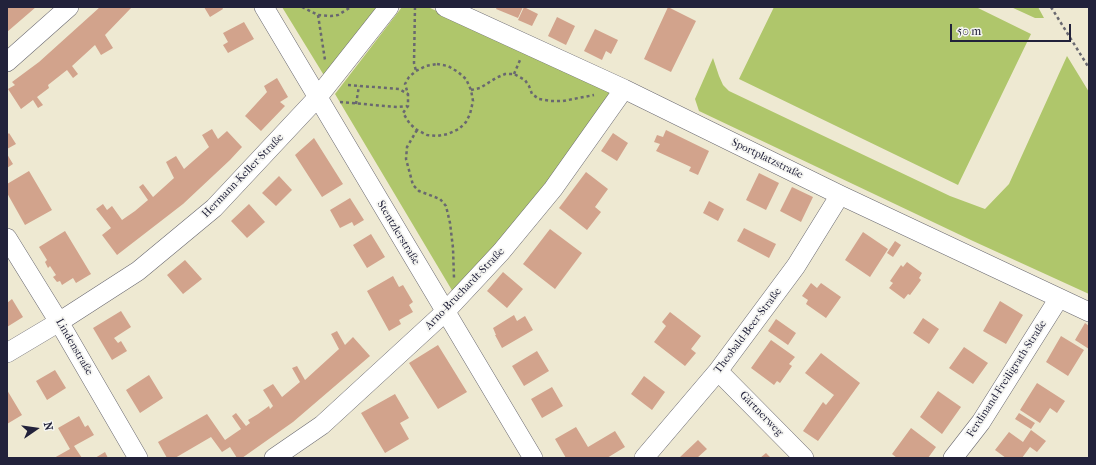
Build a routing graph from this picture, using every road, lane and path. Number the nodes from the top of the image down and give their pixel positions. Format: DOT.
graph roads {
  1 [pos="69,7"];
  2 [pos="264,7"];
  3 [pos="302,7"];
  4 [pos="351,7"];
  5 [pos="389,7"];
  6 [pos="415,7"];
  7 [pos="445,7"];
  8 [pos="1051,7"];
  9 [pos="318,16"];
  10 [pos="7,62"];
  11 [pos="1089,68"];
  12 [pos="416,71"];
  13 [pos="329,84"];
  14 [pos="359,86"];
  15 [pos="624,89"];
  16 [pos="471,90"];
  17 [pos="408,94"];
  18 [pos="317,98"];
  19 [pos="356,104"];
  20 [pos="408,106"];
  21 [pos="417,130"];
  22 [pos="840,194"];
  23 [pos="7,238"];
  24 [pos="454,282"];
  25 [pos="1059,298"];
  26 [pos="445,312"];
  27 [pos="1089,312"];
  28 [pos="59,322"];
  29 [pos="7,353"];
  30 [pos="718,371"];
  31 [pos="138,458"];
  32 [pos="274,458"];
  33 [pos="533,458"];
  34 [pos="644,458"];
  35 [pos="804,458"];
  36 [pos="953,458"];
  1 -- 10 [label="street"];
  2 -- 18 [label="street, Stentzlerstraße"];
  3 -- 9 [label="path"];
  4 -- 9 [label="path"];
  5 -- 13 [label="street, Hermann-Keller-Straße"];
  6 -- 12 [label="path"];
  7 -- 15 [label="street, Sportplatzstraße"];
  8 -- 11 [label="path"];
  9 -- 13 [label="path"];
  12 -- 16 [label="path"];
  12 -- 17 [label="path"];
  13 -- 14 [label="path"];
  13 -- 18 [label="street, Hermann-Keller-Straße"];
  14 -- 17 [label="path"];
  14 -- 19 [label="path"];
  15 -- 16 [label="path"];
  15 -- 22 [label="street, Sportplatzstraße"];
  15 -- 26 [label="street, Arno-Bruchardt-Straße"];
  16 -- 21 [label="path"];
  17 -- 20 [label="path"];
  18 -- 19 [label="path"];
  18 -- 26 [label="street, Stentzlerstraße"];
  18 -- 28 [label="street, Hermann-Keller-Straße"];
  19 -- 20 [label="path"];
  20 -- 21 [label="path"];
  21 -- 24 [label="path"];
  22 -- 25 [label="street, Sportplatzstraße"];
  22 -- 30 [label="street, Theobald-Beer-Straße"];
  23 -- 28 [label="street, Lindenstraße"];
  25 -- 27 [label="street, Sportplatzstraße"];
  25 -- 36 [label="street, Ferdinand-Freiligrath-Straße"];
  26 -- 32 [label="street, Arno-Bruchardt-Straße"];
  26 -- 33 [label="street, Stentzlerstraße"];
  28 -- 29 [label="street, Hermann-Keller-Straße"];
  28 -- 31 [label="street, Lindenstraße"];
  30 -- 34 [label="street, Theobald-Beer-Straße"];
  30 -- 35 [label="street, Gärtnerweg"];
}
